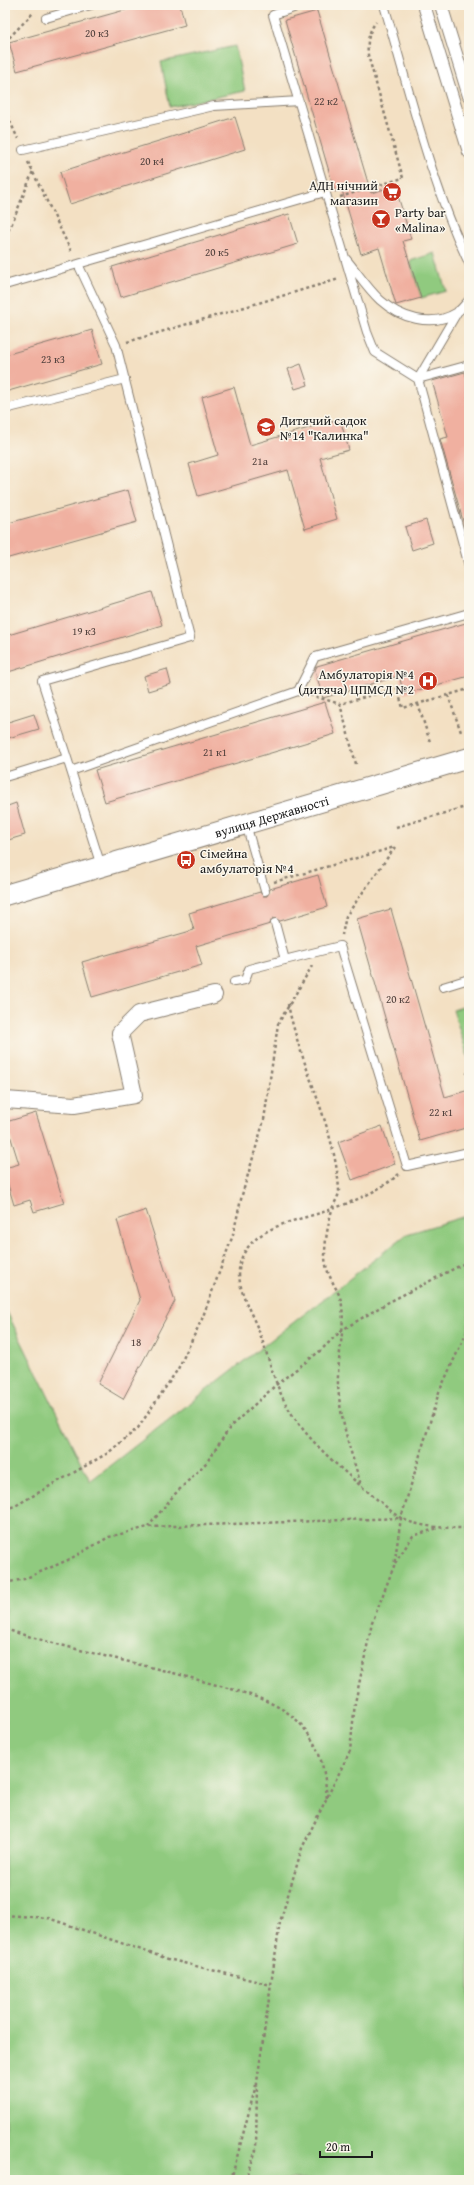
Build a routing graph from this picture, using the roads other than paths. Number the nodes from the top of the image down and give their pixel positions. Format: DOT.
graph roads {
  1 [pos="91,5"];
  2 [pos="302,5"];
  3 [pos="424,5"];
  4 [pos="441,5"];
  5 [pos="385,8"];
  6 [pos="46,18"];
  7 [pos="469,96"];
  8 [pos="298,101"];
  9 [pos="23,150"];
  10 [pos="469,152"];
  11 [pos="325,192"];
  12 [pos="343,256"];
  13 [pos="469,263"];
  14 [pos="78,264"];
  15 [pos="5,285"];
  16 [pos="469,300"];
  17 [pos="458,311"];
  18 [pos="469,365"];
  19 [pos="125,379"];
  20 [pos="418,379"];
  21 [pos="5,409"];
  22 [pos="469,566"];
  23 [pos="469,613"];
  24 [pos="67,758"];
  25 [pos="469,758"];
  26 [pos="71,771"];
  27 [pos="5,777"];
  28 [pos="246,823"];
  29 [pos="101,866"];
  30 [pos="265,888"];
  31 [pos="5,895"];
  32 [pos="275,923"];
  33 [pos="286,960"];
  34 [pos="469,979"];
  35 [pos="234,982"];
  36 [pos="443,987"];
  37 [pos="214,995"];
  38 [pos="5,1100"];
  39 [pos="469,1152"];
  1 -- 6 [label="lane"];
  2 -- 8 [label="lane"];
  3 -- 10 [label="street"];
  4 -- 7 [label="street"];
  5 -- 13 [label="lane"];
  8 -- 9 [label="lane"];
  8 -- 11 [label="lane"];
  11 -- 12 [label="lane"];
  11 -- 14 [label="lane"];
  12 -- 17 [label="lane"];
  12 -- 20 [label="lane"];
  14 -- 15 [label="lane"];
  14 -- 19 [label="lane"];
  16 -- 17 [label="lane"];
  17 -- 20 [label="lane"];
  18 -- 20 [label="lane"];
  19 -- 21 [label="lane"];
  19 -- 24 [label="lane"];
  20 -- 22 [label="lane"];
  23 -- 26 [label="lane"];
  24 -- 26 [label="lane"];
  24 -- 27 [label="lane"];
  25 -- 28 [label="street, вулиця Державності"];
  26 -- 29 [label="lane"];
  28 -- 29 [label="street, вулиця Державності"];
  28 -- 30 [label="lane"];
  29 -- 31 [label="street, вулиця Державності"];
  32 -- 33 [label="lane"];
  33 -- 35 [label="lane"];
  33 -- 39 [label="lane"];
  34 -- 36 [label="lane"];
  37 -- 38 [label="street"];
}
